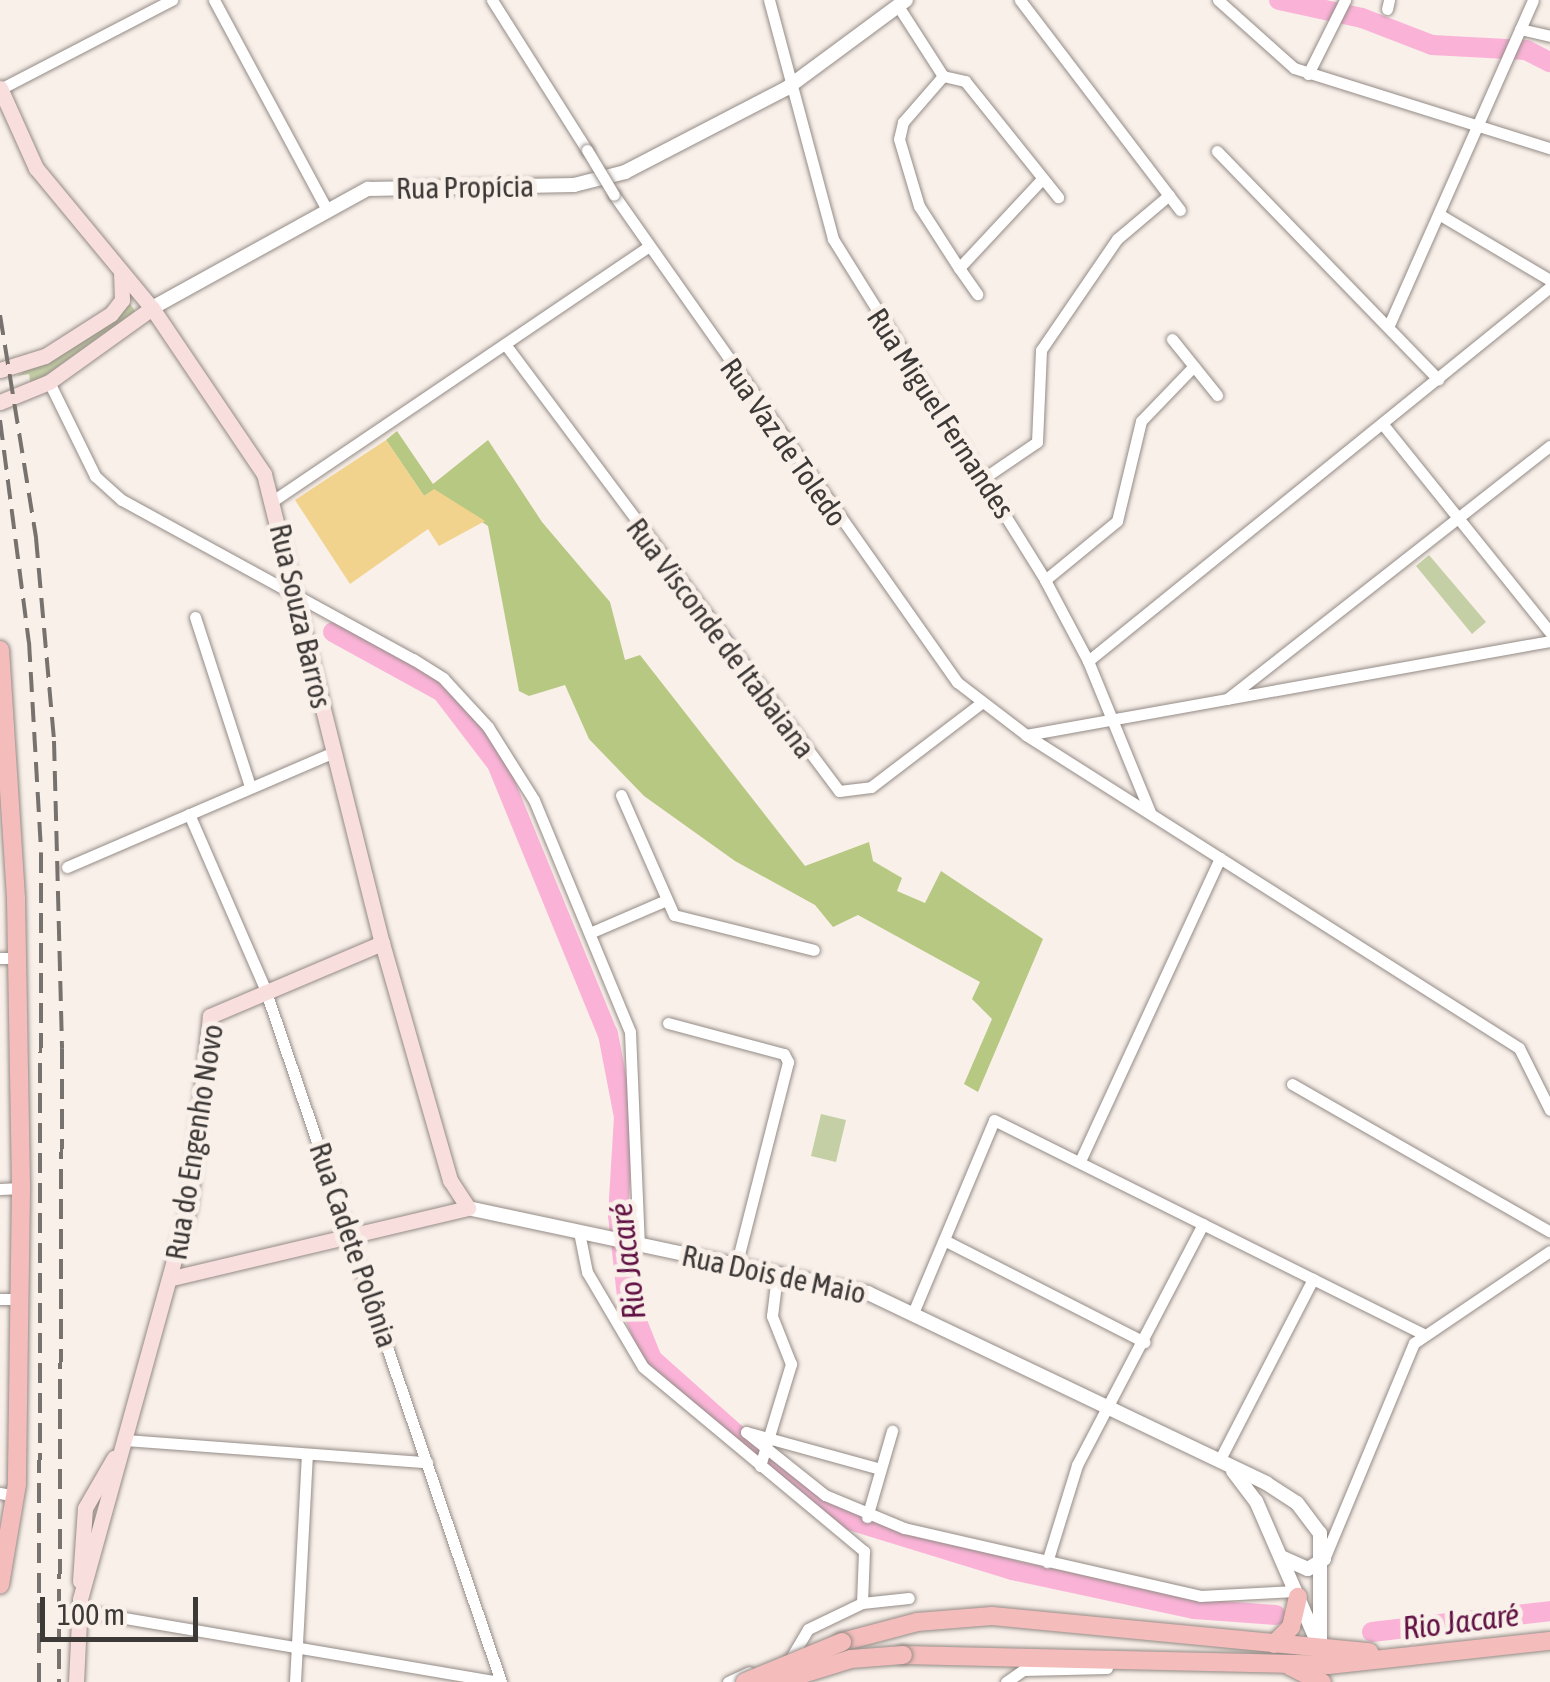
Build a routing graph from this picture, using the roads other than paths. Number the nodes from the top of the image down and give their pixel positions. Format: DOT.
graph roads {
  1 [pos="172,0"];
  2 [pos="214,0"];
  3 [pos="492,0"];
  4 [pos="768,0"];
  5 [pos="1020,0"];
  6 [pos="1218,0"];
  7 [pos="1533,0"];
  8 [pos="1344,2"];
  9 [pos="902,3"];
  10 [pos="1519,31"];
  11 [pos="1550,36"];
  12 [pos="1308,74"];
  13 [pos="943,76"];
  14 [pos="0,88"];
  15 [pos="787,88"];
  16 [pos="1479,126"];
  17 [pos="1550,148"];
  18 [pos="1218,151"];
  19 [pos="1041,180"];
  20 [pos="1169,195"];
  21 [pos="1058,197"];
  22 [pos="327,210"];
  23 [pos="1180,210"];
  24 [pos="1442,216"];
  25 [pos="649,246"];
  26 [pos="959,268"];
  27 [pos="120,270"];
  28 [pos="1550,284"];
  29 [pos="976,294"];
  30 [pos="157,304"];
  31 [pos="1389,325"];
  32 [pos="1172,338"];
  33 [pos="505,344"];
  34 [pos="1194,366"];
  35 [pos="0,370"];
  36 [pos="1438,380"];
  37 [pos="49,382"];
  38 [pos="1217,395"];
  39 [pos="0,402"];
  40 [pos="1385,427"];
  41 [pos="1550,446"];
  42 [pos="984,478"];
  43 [pos="274,500"];
  44 [pos="1462,518"];
  45 [pos="1045,580"];
  46 [pos="295,598"];
  47 [pos="196,617"];
  48 [pos="1550,632"];
  49 [pos="1550,641"];
  50 [pos="1,660"];
  51 [pos="1088,661"];
  52 [pos="1223,702"];
  53 [pos="980,704"];
  54 [pos="1112,720"];
  55 [pos="1026,734"];
  56 [pos="332,754"];
  57 [pos="250,786"];
  58 [pos="620,795"];
  59 [pos="1150,812"];
  60 [pos="189,814"];
  61 [pos="1220,858"];
  62 [pos="67,867"];
  63 [pos="8,899"];
  64 [pos="664,901"];
  65 [pos="592,932"];
  66 [pos="382,942"];
  67 [pos="814,950"];
  68 [pos="9,958"];
  69 [pos="264,989"];
  70 [pos="668,1022"];
  71 [pos="1292,1084"];
  72 [pos="1546,1086"];
  73 [pos="1550,1110"];
  74 [pos="1080,1161"];
  75 [pos="21,1188"];
  76 [pos="0,1189"];
  77 [pos="468,1208"];
  78 [pos="1203,1224"];
  79 [pos="578,1232"];
  80 [pos="1550,1232"];
  81 [pos="354,1240"];
  82 [pos="944,1240"];
  83 [pos="634,1243"];
  84 [pos="1548,1255"];
  85 [pos="736,1266"];
  86 [pos="777,1275"];
  87 [pos="173,1278"];
  88 [pos="1313,1279"];
  89 [pos="0,1299"];
  90 [pos="20,1299"];
  91 [pos="913,1312"];
  92 [pos="1423,1334"];
  93 [pos="1144,1342"];
  94 [pos="0,1398"];
  95 [pos="20,1398"];
  96 [pos="1108,1408"];
  97 [pos="892,1431"];
  98 [pos="746,1432"];
  99 [pos="123,1443"];
  100 [pos="765,1453"];
  101 [pos="307,1454"];
  102 [pos="427,1462"];
  103 [pos="1224,1464"];
  104 [pos="880,1468"];
  105 [pos="8,1495"];
  106 [pos="1296,1502"];
  107 [pos="868,1517"];
  108 [pos="1264,1518"];
  109 [pos="1281,1557"];
  110 [pos="1324,1559"];
  111 [pos="4,1560"];
  112 [pos="1046,1562"];
  113 [pos="0,1586"];
  114 [pos="1296,1594"];
  115 [pos="908,1598"];
  116 [pos="862,1603"];
  117 [pos="79,1604"];
  118 [pos="1550,1641"];
  119 [pos="297,1650"];
  120 [pos="1274,1652"];
  121 [pos="785,1658"];
  122 [pos="1200,1658"];
  123 [pos="1323,1665"];
  124 [pos="76,1682"];
  125 [pos="295,1682"];
  126 [pos="500,1682"];
  127 [pos="728,1682"];
  128 [pos="745,1682"];
  129 [pos="780,1682"];
  130 [pos="1006,1682"];
  131 [pos="1337,1682"];
  1 -- 14 [label="street"];
  2 -- 22 [label="street"];
  3 -- 25 [label="street, Rua Vaz de Toledo, bridge"];
  4 -- 15 [label="street, Rua Miguel Fernandes"];
  5 -- 20 [label="street"];
  6 -- 12 [label="street"];
  7 -- 10 [label="street"];
  8 -- 12 [label="street"];
  9 -- 13 [label="street"];
  9 -- 15 [label="street, Rua Propícia"];
  10 -- 11 [label="street"];
  10 -- 16 [label="street"];
  12 -- 16 [label="street"];
  13 -- 19 [label="street"];
  13 -- 26 [label="street"];
  14 -- 27 [label="main road, Rua Souza Barros"];
  15 -- 22 [label="street, Rua Propícia"];
  15 -- 42 [label="street, Rua Miguel Fernandes"];
  16 -- 17 [label="street"];
  16 -- 24 [label="street"];
  18 -- 31 [label="street"];
  19 -- 21 [label="street"];
  19 -- 26 [label="street"];
  20 -- 23 [label="street"];
  20 -- 42 [label="street"];
  22 -- 30 [label="street, Rua Propícia"];
  24 -- 28 [label="street"];
  24 -- 31 [label="street"];
  25 -- 33 [label="street"];
  25 -- 53 [label="street, Rua Vaz de Toledo"];
  26 -- 29 [label="street"];
  27 -- 30 [label="main road, Rua Souza Barros"];
  27 -- 35 [label="main road"];
  28 -- 36 [label="street"];
  30 -- 37 [label="main road"];
  30 -- 43 [label="main road, Rua Souza Barros"];
  31 -- 36 [label="street"];
  32 -- 34 [label="street"];
  33 -- 43 [label="street"];
  33 -- 53 [label="street, Rua Visconde de Itabaiana"];
  34 -- 38 [label="street"];
  34 -- 45 [label="street"];
  36 -- 40 [label="street"];
  37 -- 39 [label="main road"];
  37 -- 46 [label="street"];
  40 -- 44 [label="street"];
  40 -- 51 [label="street"];
  41 -- 44 [label="street"];
  42 -- 45 [label="street, Rua Miguel Fernandes"];
  43 -- 46 [label="main road, Rua Souza Barros"];
  44 -- 48 [label="street"];
  44 -- 52 [label="street"];
  45 -- 51 [label="street, Rua Miguel Fernandes"];
  46 -- 56 [label="main road, Rua Souza Barros"];
  46 -- 65 [label="street"];
  47 -- 57 [label="street"];
  49 -- 52 [label="street"];
  50 -- 63 [label="main road"];
  51 -- 54 [label="street, Rua Miguel Fernandes"];
  52 -- 54 [label="street"];
  53 -- 55 [label="street, Rua Vaz de Toledo"];
  54 -- 55 [label="street"];
  54 -- 59 [label="street, Rua Miguel Fernandes"];
  55 -- 59 [label="street, Rua Vaz de Toledo"];
  56 -- 57 [label="street"];
  56 -- 66 [label="main road, Rua Souza Barros"];
  57 -- 60 [label="street"];
  58 -- 64 [label="street"];
  59 -- 61 [label="street, Rua Vaz de Toledo"];
  60 -- 62 [label="street"];
  60 -- 69 [label="street, Rua Cadete Polônia"];
  61 -- 72 [label="street, Rua Vaz de Toledo"];
  61 -- 74 [label="street"];
  63 -- 68 [label="main road"];
  64 -- 65 [label="street"];
  64 -- 67 [label="street"];
  65 -- 83 [label="street"];
  66 -- 69 [label="main road, Rua do Engenho Novo"];
  66 -- 77 [label="main road, Rua Souza Barros"];
  68 -- 75 [label="main road"];
  69 -- 81 [label="street, Rua Cadete Polônia"];
  69 -- 87 [label="main road, Rua do Engenho Novo"];
  70 -- 85 [label="street"];
  71 -- 80 [label="street"];
  72 -- 73 [label="street, Rua Vaz de Toledo"];
  74 -- 78 [label="street"];
  74 -- 82 [label="street"];
  75 -- 76 [label="street"];
  75 -- 90 [label="main road"];
  77 -- 79 [label="street, Rua Dois de Maio"];
  77 -- 81 [label="main road, Rua Dois de Maio"];
  78 -- 88 [label="street"];
  78 -- 93 [label="street"];
  79 -- 83 [label="street, Rua Dois de Maio"];
  79 -- 100 [label="street"];
  81 -- 87 [label="main road, Rua Dois de Maio"];
  81 -- 102 [label="street, Rua Cadete Polônia"];
  82 -- 91 [label="street"];
  82 -- 93 [label="street"];
  83 -- 85 [label="street, Rua Dois de Maio"];
  84 -- 92 [label="street"];
  85 -- 86 [label="street, Rua Dois de Maio"];
  86 -- 91 [label="street, Rua Dois de Maio"];
  86 -- 100 [label="street"];
  87 -- 99 [label="main road, Rua do Engenho Novo"];
  88 -- 92 [label="street"];
  88 -- 103 [label="street"];
  89 -- 90 [label="street"];
  90 -- 95 [label="main road"];
  91 -- 96 [label="street, Rua Dois de Maio"];
  92 -- 110 [label="street"];
  93 -- 96 [label="street"];
  94 -- 95 [label="street"];
  95 -- 105 [label="main road"];
  96 -- 103 [label="street, Rua Dois de Maio"];
  96 -- 112 [label="street"];
  97 -- 104 [label="street"];
  98 -- 100 [label="street"];
  99 -- 101 [label="street"];
  99 -- 117 [label="main road, Rua do Engenho Novo"];
  100 -- 104 [label="street"];
  100 -- 107 [label="street"];
  100 -- 116 [label="street"];
  101 -- 102 [label="street"];
  101 -- 119 [label="street"];
  102 -- 126 [label="street, Rua Cadete Polônia"];
  103 -- 106 [label="street, Rua Dois de Maio"];
  103 -- 108 [label="street"];
  104 -- 107 [label="street"];
  105 -- 111 [label="main road"];
  106 -- 108 [label="street"];
  106 -- 110 [label="street"];
  107 -- 112 [label="street"];
  108 -- 109 [label="street"];
  109 -- 110 [label="street"];
  109 -- 114 [label="street"];
  110 -- 123 [label="street"];
  111 -- 113 [label="main road"];
  112 -- 114 [label="street"];
  114 -- 120 [label="main road"];
  114 -- 123 [label="street"];
  115 -- 116 [label="street"];
  116 -- 121 [label="street"];
  117 -- 119 [label="street"];
  117 -- 124 [label="main road, Rua do Engenho Novo"];
  118 -- 123 [label="main road"];
  119 -- 125 [label="street"];
  119 -- 126 [label="street"];
  120 -- 122 [label="main road"];
  120 -- 123 [label="main road"];
  120 -- 128 [label="main road, bridge"];
  121 -- 127 [label="street"];
  121 -- 129 [label="street"];
  122 -- 129 [label="main road, bridge"];
  122 -- 130 [label="street"];
  123 -- 131 [label="main road"];
}
